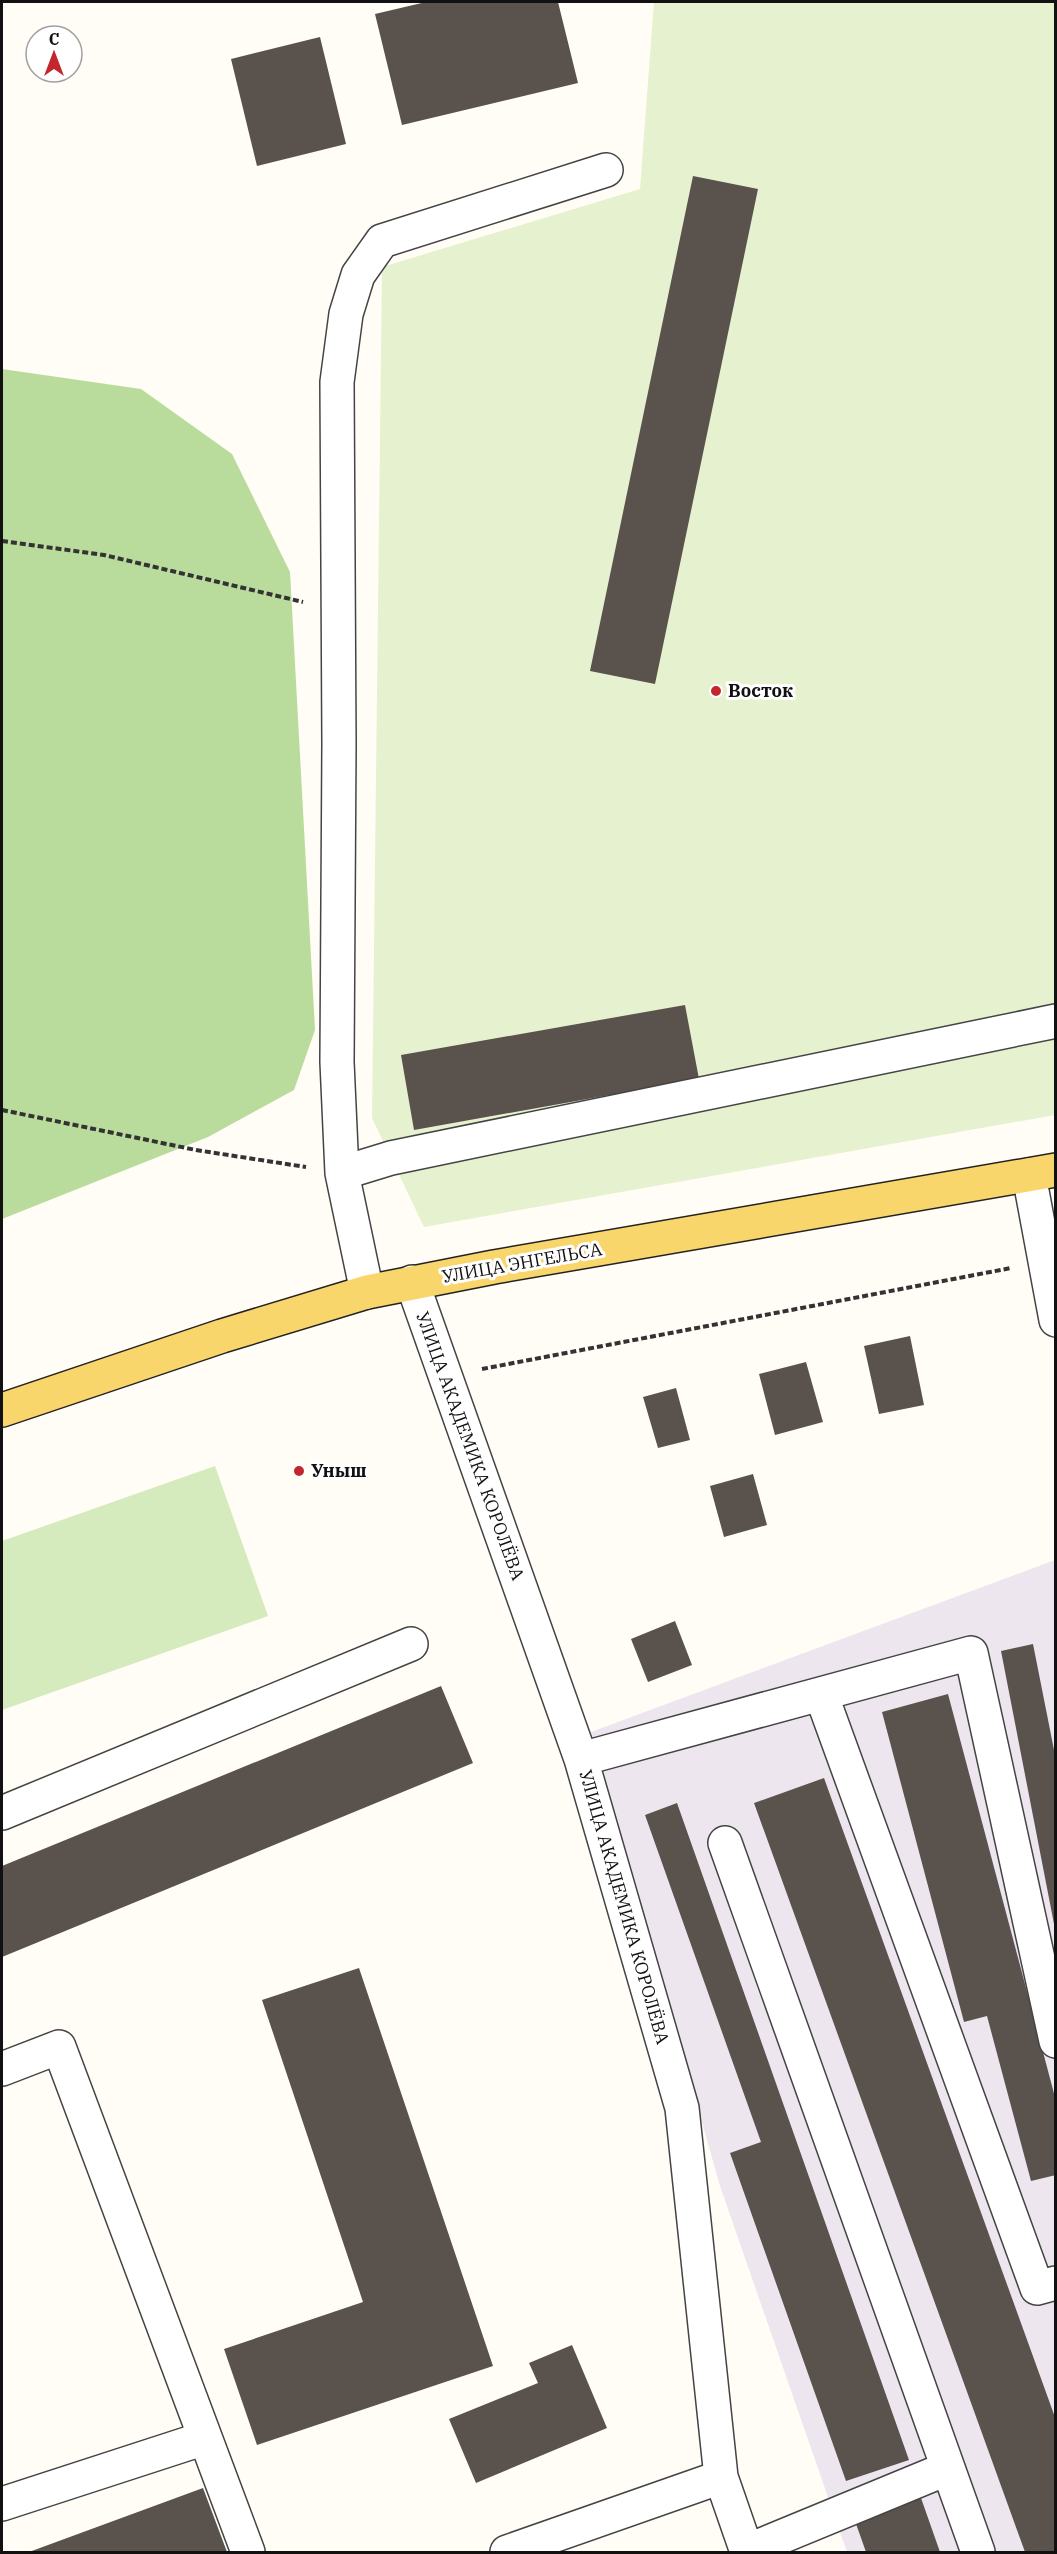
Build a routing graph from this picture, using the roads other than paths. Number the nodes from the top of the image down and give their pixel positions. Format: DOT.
graph roads {
  1 [pos="606,170"];
  2 [pos="1056,1021"];
  3 [pos="1042,1172"];
  4 [pos="342,1173"];
  5 [pos="412,1282"];
  6 [pos="367,1292"];
  7 [pos="1056,1320"];
  8 [pos="2,1410"];
  9 [pos="411,1644"];
  10 [pos="821,1694"];
  11 [pos="581,1759"];
  12 [pos="2,1813"];
  13 [pos="725,1843"];
  14 [pos="1056,2041"];
  15 [pos="2,2069"];
  16 [pos="1056,2283"];
  17 [pos="205,2438"];
  18 [pos="946,2469"];
  19 [pos="721,2477"];
  20 [pos="2,2504"];
  21 [pos="747,2552"];
  22 [pos="248,2553"];
  23 [pos="507,2553"];
  24 [pos="978,2553"];
  1 -- 4 [label="street"];
  2 -- 4 [label="street"];
  3 -- 5 [label="main road, УЛИЦА ЭНГЕЛЬСА"];
  3 -- 7 [label="street"];
  4 -- 6 [label="street"];
  5 -- 6 [label="main road, УЛИЦА ЭНГЕЛЬСА"];
  5 -- 11 [label="street, УЛИЦА АКАДЕМИКА КОРОЛЁВА"];
  6 -- 8 [label="main road, УЛИЦА ЭНГЕЛЬСА"];
  9 -- 12 [label="street"];
  10 -- 11 [label="street"];
  10 -- 14 [label="street"];
  10 -- 16 [label="street"];
  11 -- 19 [label="street, УЛИЦА АКАДЕМИКА КОРОЛЁВА"];
  13 -- 18 [label="street"];
  15 -- 17 [label="street"];
  17 -- 20 [label="street"];
  17 -- 22 [label="street"];
  18 -- 21 [label="street"];
  18 -- 24 [label="street"];
  19 -- 21 [label="street, УЛИЦА АКАДЕМИКА КОРОЛЁВА"];
  19 -- 23 [label="street"];
}
